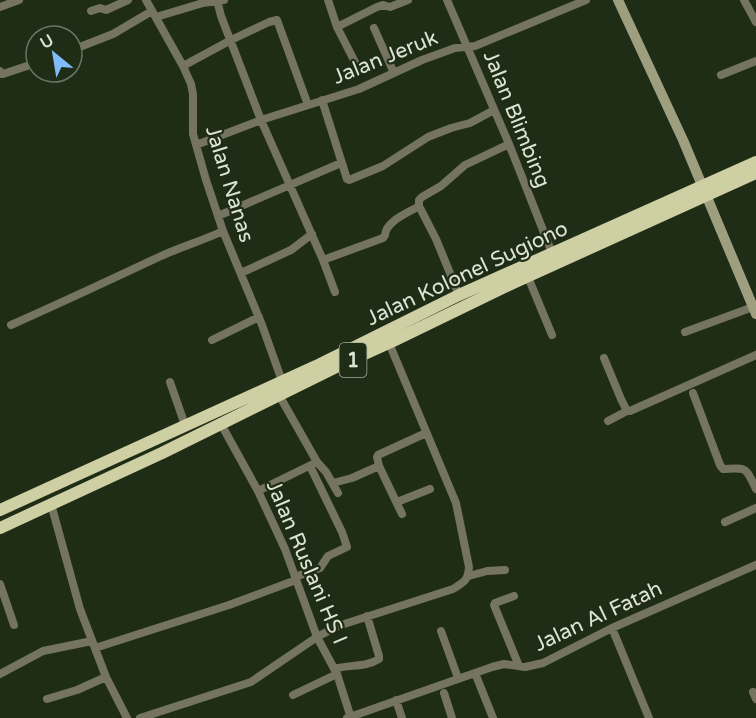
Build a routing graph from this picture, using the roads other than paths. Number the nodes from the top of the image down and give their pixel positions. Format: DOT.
graph roads {
  1 [pos="19,0"];
  2 [pos="128,0"];
  3 [pos="146,0"];
  4 [pos="220,0"];
  5 [pos="328,0"];
  6 [pos="408,0"];
  7 [pos="447,0"];
  8 [pos="586,0"];
  9 [pos="618,0"];
  10 [pos="744,0"];
  11 [pos="0,7"];
  12 [pos="91,11"];
  13 [pos="154,14"];
  14 [pos="756,22"];
  15 [pos="337,27"];
  16 [pos="374,28"];
  17 [pos="231,40"];
  18 [pos="84,45"];
  19 [pos="468,47"];
  20 [pos="756,61"];
  21 [pos="183,66"];
  22 [pos="24,67"];
  23 [pos="0,70"];
  24 [pos="359,70"];
  25 [pos="394,73"];
  26 [pos="721,75"];
  27 [pos="322,100"];
  28 [pos="308,105"];
  29 [pos="494,110"];
  30 [pos="261,120"];
  31 [pos="509,144"];
  32 [pos="196,145"];
  33 [pos="756,162"];
  34 [pos="341,163"];
  35 [pos="756,173"];
  36 [pos="290,185"];
  37 [pos="705,191"];
  38 [pos="419,206"];
  39 [pos="218,216"];
  40 [pos="223,231"];
  41 [pos="312,234"];
  42 [pos="552,253"];
  43 [pos="323,260"];
  44 [pos="241,273"];
  45 [pos="528,277"];
  46 [pos="335,292"];
  47 [pos="459,295"];
  48 [pos="755,311"];
  49 [pos="259,317"];
  50 [pos="11,326"];
  51 [pos="685,333"];
  52 [pos="552,335"];
  53 [pos="212,340"];
  54 [pos="388,343"];
  55 [pos="756,355"];
  56 [pos="604,358"];
  57 [pos="282,381"];
  58 [pos="170,382"];
  59 [pos="693,393"];
  60 [pos="279,395"];
  61 [pos="627,411"];
  62 [pos="608,421"];
  63 [pos="221,424"];
  64 [pos="185,425"];
  65 [pos="426,433"];
  66 [pos="314,464"];
  67 [pos="379,466"];
  68 [pos="333,483"];
  69 [pos="430,489"];
  70 [pos="756,489"];
  71 [pos="258,491"];
  72 [pos="338,493"];
  73 [pos="397,502"];
  74 [pos="51,504"];
  75 [pos="5,508"];
  76 [pos="756,508"];
  77 [pos="402,514"];
  78 [pos="17,520"];
  79 [pos="725,522"];
  80 [pos="0,528"];
  81 [pos="756,565"];
  82 [pos="505,570"];
  83 [pos="469,576"];
  84 [pos="296,579"];
  85 [pos="0,584"];
  86 [pos="514,596"];
  87 [pos="367,616"];
  88 [pos="14,625"];
  89 [pos="612,628"];
  90 [pos="441,631"];
  91 [pos="317,637"];
  92 [pos="94,644"];
  93 [pos="519,666"];
  94 [pos="335,672"];
  95 [pos="0,674"];
  96 [pos="476,675"];
  97 [pos="106,677"];
  98 [pos="458,678"];
  99 [pos="444,693"];
  100 [pos="293,695"];
  101 [pos="47,699"];
  102 [pos="396,700"];
  103 [pos="127,718"];
  104 [pos="140,718"];
  105 [pos="349,718"];
  106 [pos="402,718"];
  107 [pos="452,718"];
  108 [pos="493,718"];
  109 [pos="649,718"];
  1 -- 11 [label="street"];
  2 -- 12 [label="street"];
  3 -- 13 [label="street, Jalan Nanas"];
  4 -- 13 [label="street"];
  4 -- 17 [label="street"];
  5 -- 15 [label="street"];
  6 -- 15 [label="street"];
  7 -- 19 [label="street, Jalan Blimbing"];
  8 -- 19 [label="street, Jalan Jeruk"];
  9 -- 37 [label="main road"];
  10 -- 14 [label="street"];
  13 -- 18 [label="street"];
  13 -- 21 [label="street, Jalan Nanas"];
  15 -- 24 [label="street"];
  16 -- 25 [label="street"];
  17 -- 21 [label="street"];
  17 -- 28 [label="street"];
  17 -- 30 [label="street"];
  19 -- 25 [label="street, Jalan Jeruk"];
  19 -- 29 [label="street, Jalan Blimbing"];
  20 -- 26 [label="street"];
  21 -- 32 [label="street, Jalan Nanas"];
  22 -- 23 [label="street"];
  25 -- 27 [label="street, Jalan Jeruk"];
  27 -- 28 [label="street, Jalan Jeruk"];
  27 -- 34 [label="street"];
  28 -- 30 [label="street, Jalan Jeruk"];
  29 -- 31 [label="street, Jalan Blimbing"];
  29 -- 34 [label="street"];
  30 -- 32 [label="street, Jalan Jeruk"];
  30 -- 36 [label="street"];
  31 -- 38 [label="street"];
  31 -- 42 [label="street, Jalan Blimbing"];
  32 -- 39 [label="street, Jalan Nanas"];
  33 -- 37 [label="highway, Jalan Kolonel Sugiono / 1"];
  34 -- 36 [label="street"];
  35 -- 37 [label="highway, 1"];
  36 -- 39 [label="street"];
  36 -- 41 [label="street"];
  37 -- 42 [label="highway, Jalan Kolonel Sugiono / 1"];
  37 -- 45 [label="highway, Jalan Kolonel Sugiono / 1"];
  37 -- 48 [label="main road"];
  38 -- 43 [label="street"];
  38 -- 47 [label="street"];
  39 -- 40 [label="street, Jalan Nanas"];
  40 -- 44 [label="street, Jalan Nanas"];
  40 -- 50 [label="street"];
  41 -- 43 [label="street"];
  41 -- 44 [label="street"];
  42 -- 47 [label="highway, Jalan Kolonel Sugiono / 1"];
  43 -- 46 [label="street"];
  44 -- 49 [label="street, Jalan Nanas"];
  45 -- 52 [label="street"];
  45 -- 54 [label="highway, Jalan Kolonel Sugiono / 1"];
  47 -- 57 [label="highway, Jalan Kolonel Sugiono / 1"];
  48 -- 51 [label="street"];
  49 -- 53 [label="street"];
  49 -- 57 [label="street, Jalan Nanas"];
  54 -- 60 [label="highway, Jalan Kolonel Sugiono / 1"];
  54 -- 65 [label="street"];
  55 -- 61 [label="street"];
  56 -- 61 [label="street"];
  57 -- 64 [label="highway, Jalan Kolonel Sugiono / 1"];
  58 -- 64 [label="street"];
  59 -- 70 [label="street"];
  60 -- 63 [label="highway, Jalan Kolonel Sugiono / 1"];
  60 -- 66 [label="street"];
  61 -- 62 [label="street"];
  63 -- 71 [label="street, Jalan Ruslani HS I"];
  63 -- 74 [label="highway, Jalan Kolonel Sugiono / 1"];
  64 -- 75 [label="highway, Jalan Kolonel Sugiono / 1"];
  65 -- 67 [label="street"];
  65 -- 83 [label="street"];
  66 -- 68 [label="street"];
  66 -- 71 [label="street"];
  66 -- 84 [label="street"];
  67 -- 68 [label="street"];
  67 -- 73 [label="street"];
  68 -- 72 [label="street"];
  69 -- 73 [label="street"];
  71 -- 84 [label="street, Jalan Ruslani HS I"];
  73 -- 77 [label="street"];
  74 -- 78 [label="highway, Jalan Kolonel Sugiono / 1"];
  74 -- 92 [label="street"];
  75 -- 78 [label="highway"];
  76 -- 79 [label="street"];
  78 -- 80 [label="highway, Jalan Kolonel Sugiono / 1"];
  81 -- 89 [label="street, Jalan Al Fatah"];
  82 -- 83 [label="street"];
  83 -- 87 [label="street"];
  84 -- 91 [label="street, Jalan Ruslani HS I"];
  84 -- 92 [label="street"];
  85 -- 88 [label="street"];
  86 -- 93 [label="street"];
  87 -- 91 [label="street"];
  87 -- 94 [label="street"];
  89 -- 93 [label="street, Jalan Al Fatah"];
  89 -- 109 [label="street"];
  90 -- 98 [label="street"];
  91 -- 94 [label="street, Jalan Ruslani HS I"];
  91 -- 104 [label="street"];
  92 -- 95 [label="street"];
  92 -- 97 [label="street"];
  93 -- 96 [label="street, Jalan Al Fatah"];
  94 -- 100 [label="street"];
  94 -- 105 [label="street, Jalan Ruslani HS I"];
  96 -- 98 [label="street, Jalan Al Fatah"];
  96 -- 108 [label="street"];
  97 -- 101 [label="street"];
  97 -- 103 [label="street"];
  98 -- 102 [label="street, Jalan Al Fatah"];
  99 -- 107 [label="street"];
  102 -- 105 [label="street, Jalan Al Fatah"];
  102 -- 106 [label="street"];
}
